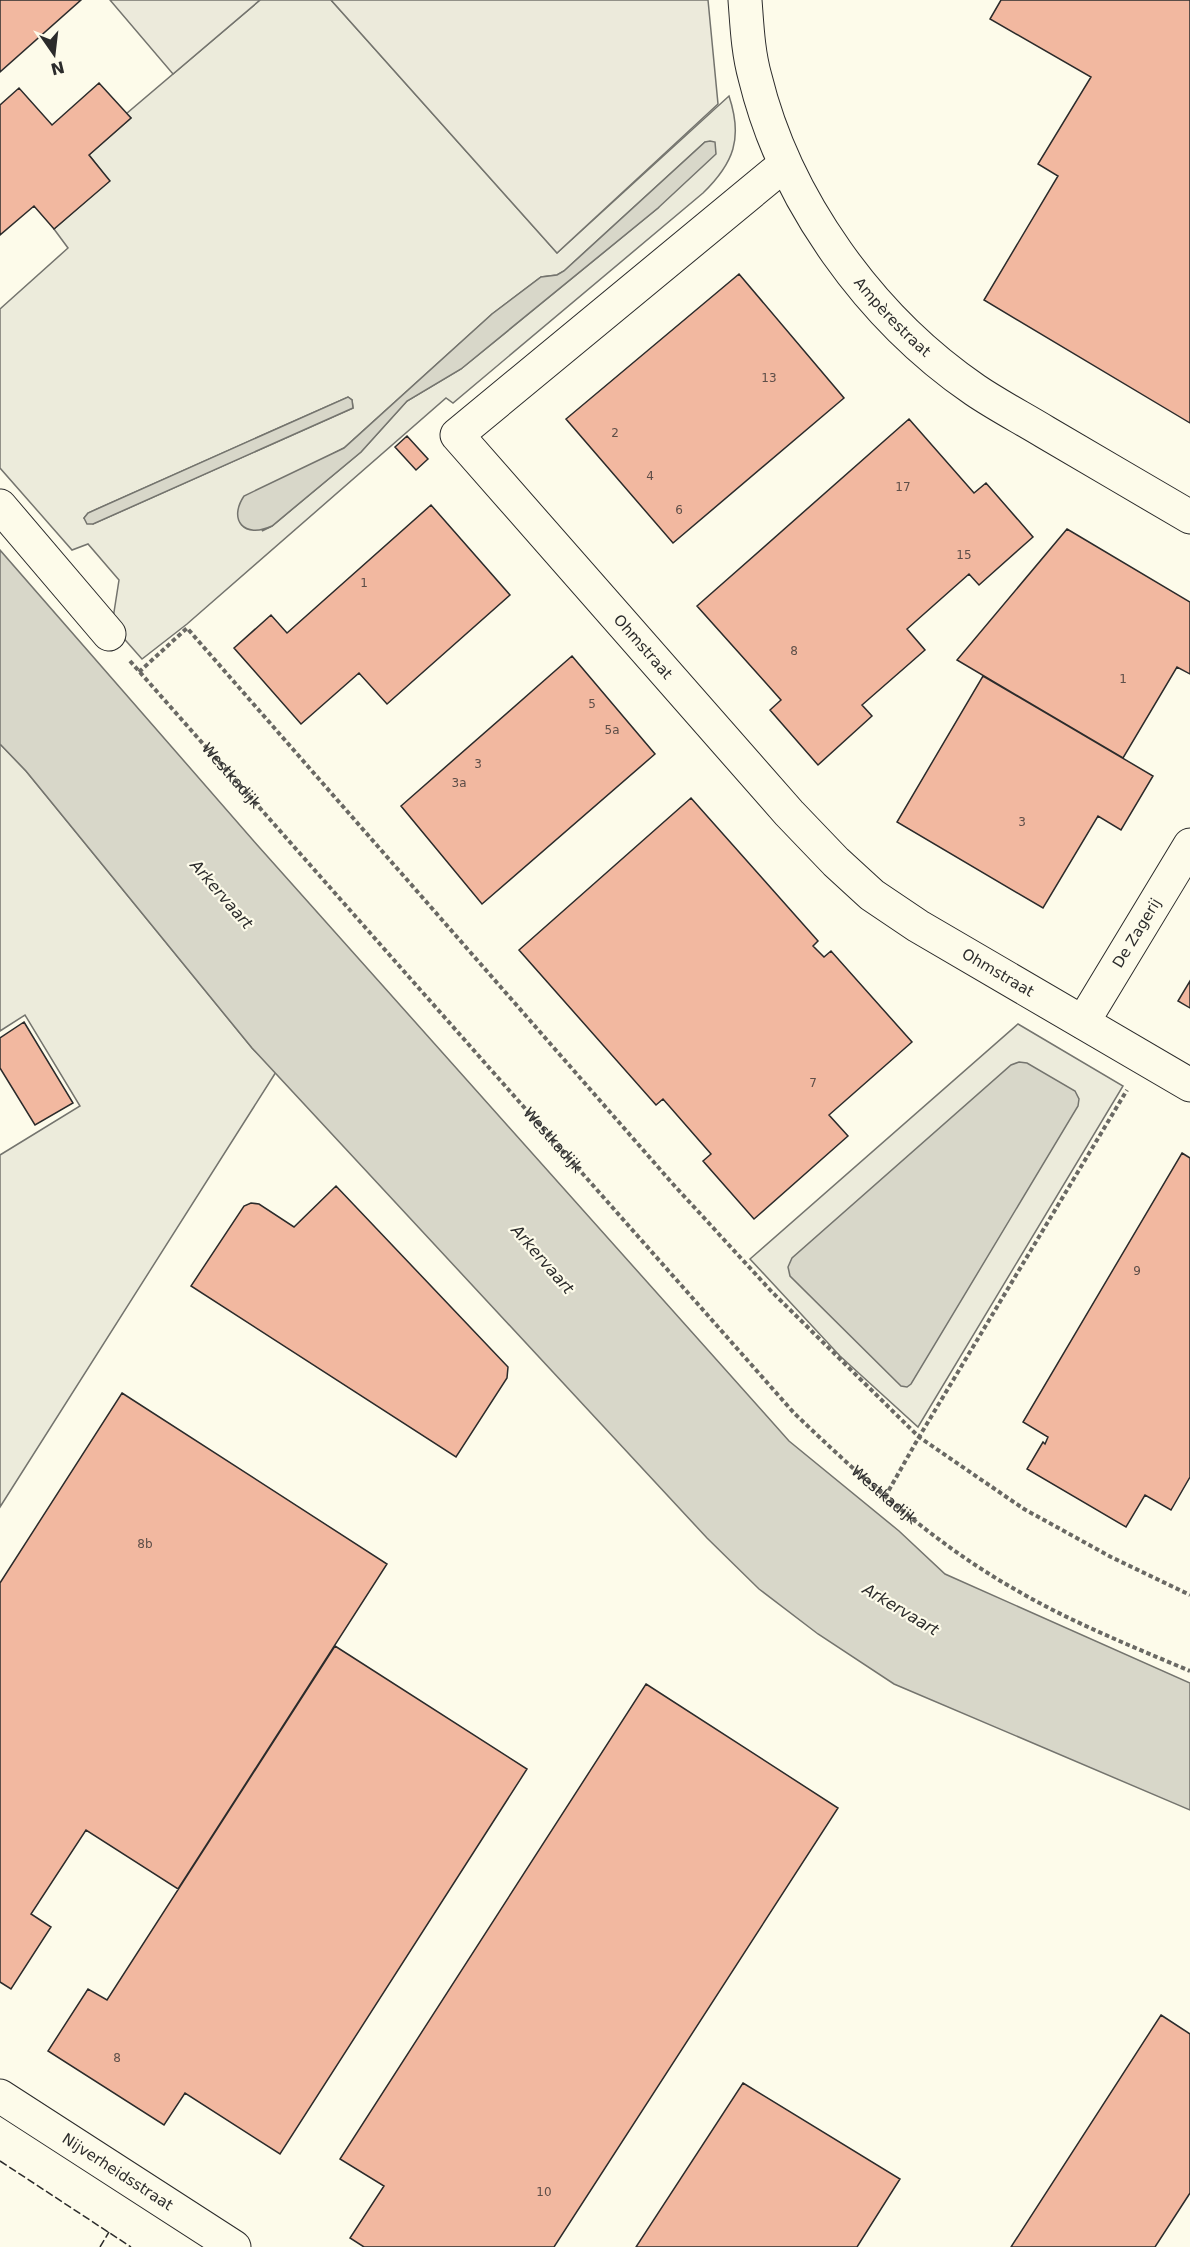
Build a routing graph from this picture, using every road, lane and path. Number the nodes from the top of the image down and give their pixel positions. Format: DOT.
graph roads {
  1 [pos="745,0"];
  2 [pos="784,165"];
  3 [pos="0,506"];
  4 [pos="1190,517"];
  5 [pos="109,634"];
  6 [pos="138,672"];
  7 [pos="1190,845"];
  8 [pos="1083,1022"];
  9 [pos="1145,1060"];
  10 [pos="1190,1085"];
  11 [pos="919,1437"];
  12 [pos="885,1497"];
  13 [pos="1190,1595"];
  14 [pos="1190,1671"];
  15 [pos="0,2096"];
  16 [pos="234,2247"];
  1 -- 2 [label="street, Ampèrestraat"];
  2 -- 4 [label="street, Ampèrestraat"];
  2 -- 8 [label="street, Ohmstraat"];
  3 -- 5 [label="street"];
  5 -- 6 [label="path, Westkadijk"];
  6 -- 11 [label="path"];
  6 -- 12 [label="path, Westkadijk"];
  7 -- 8 [label="street, De Zagerij"];
  8 -- 9 [label="street, Ohmstraat"];
  9 -- 10 [label="street, Ohmstraat"];
  9 -- 11 [label="path"];
  11 -- 12 [label="path"];
  11 -- 13 [label="path"];
  12 -- 14 [label="path, Westkadijk"];
  15 -- 16 [label="street, Nijverheidsstraat"];
}
